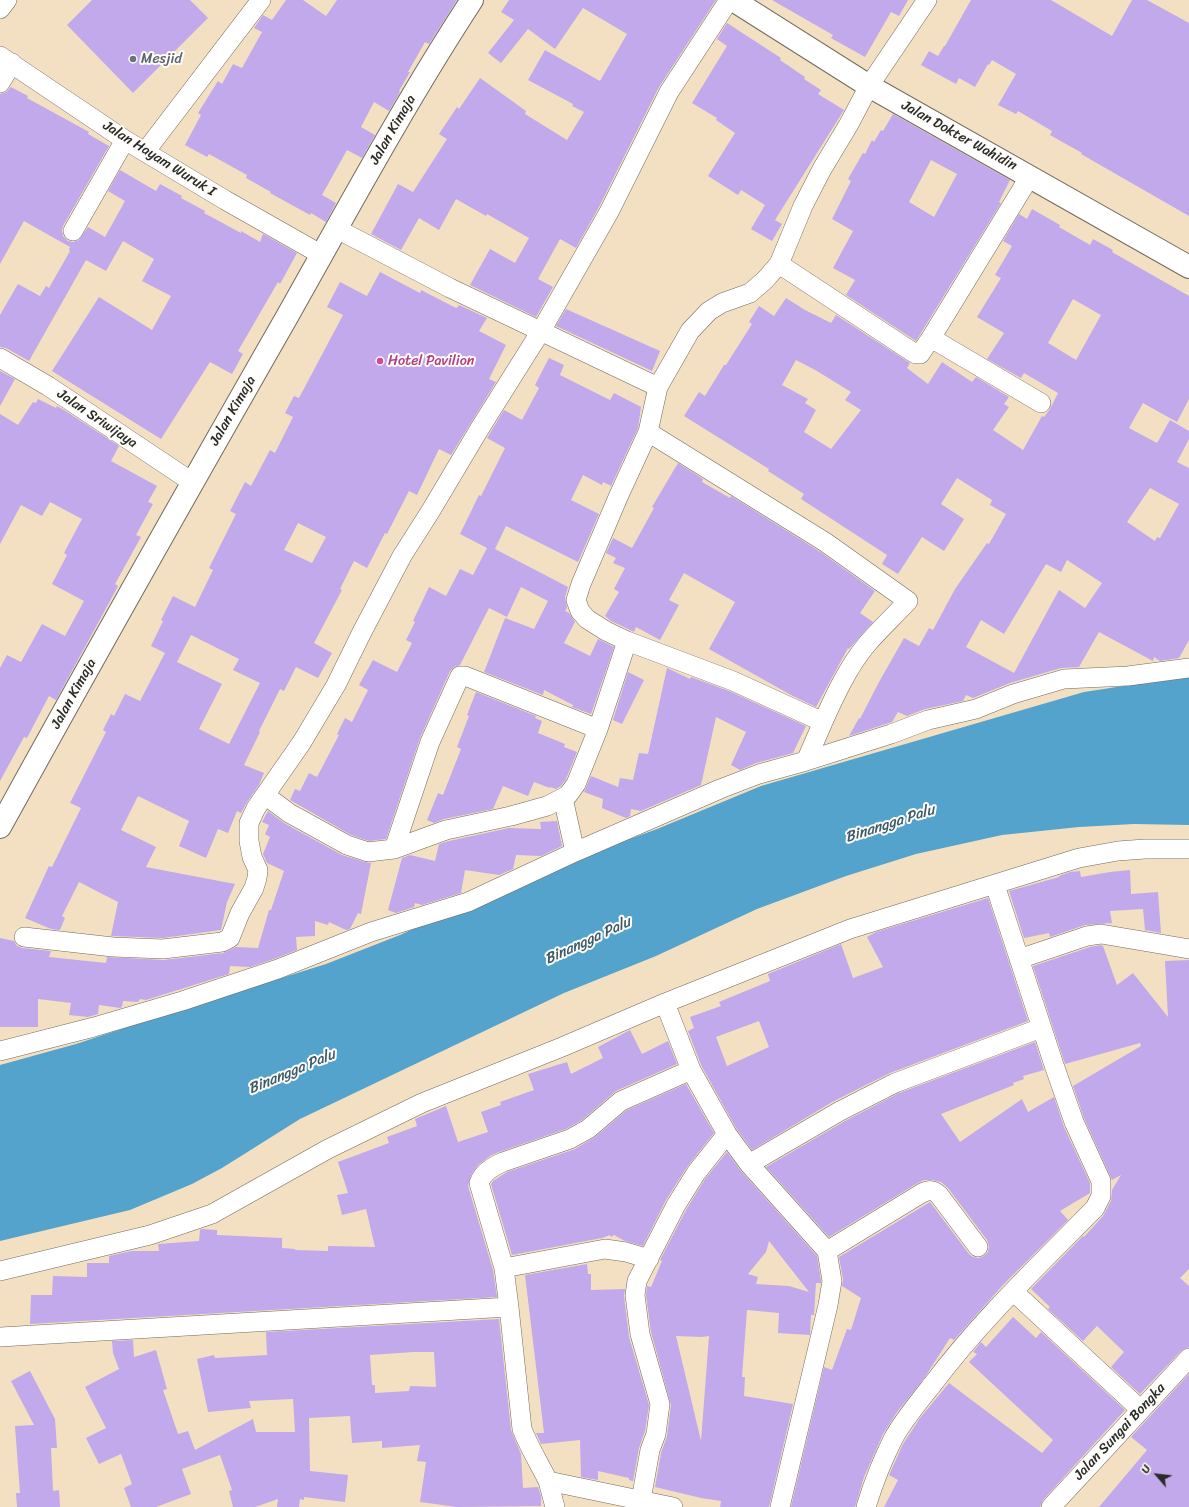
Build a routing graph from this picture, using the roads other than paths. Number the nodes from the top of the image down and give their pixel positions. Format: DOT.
graph roads {
  1 [pos="7,0"];
  2 [pos="261,0"];
  3 [pos="472,0"];
  4 [pos="729,0"];
  5 [pos="733,0"];
  6 [pos="926,0"];
  7 [pos="0,9"];
  8 [pos="6,60"];
  9 [pos="0,83"];
  10 [pos="869,86"];
  11 [pos="125,140"];
  12 [pos="145,152"];
  13 [pos="1030,176"];
  14 [pos="337,229"];
  15 [pos="73,231"];
  16 [pos="322,255"];
  17 [pos="779,264"];
  18 [pos="1189,267"];
  19 [pos="542,331"];
  20 [pos="931,338"];
  21 [pos="0,358"];
  22 [pos="658,387"];
  23 [pos="1042,404"];
  24 [pos="648,432"];
  25 [pos="192,482"];
  26 [pos="628,641"];
  27 [pos="1189,668"];
  28 [pos="823,722"];
  29 [pos="598,729"];
  30 [pos="806,761"];
  31 [pos="265,795"];
  32 [pos="563,798"];
  33 [pos="0,827"];
  34 [pos="394,848"];
  35 [pos="1189,849"];
  36 [pos="575,852"];
  37 [pos="995,885"];
  38 [pos="24,936"];
  39 [pos="1189,948"];
  40 [pos="1019,959"];
  41 [pos="665,1003"];
  42 [pos="1041,1028"];
  43 [pos="0,1051"];
  44 [pos="691,1070"];
  45 [pos="727,1134"];
  46 [pos="749,1164"];
  47 [pos="978,1246"];
  48 [pos="828,1250"];
  49 [pos="649,1259"];
  50 [pos="504,1268"];
  51 [pos="0,1271"];
  52 [pos="1014,1292"];
  53 [pos="509,1307"];
  54 [pos="0,1337"];
  55 [pos="1189,1358"];
  56 [pos="1141,1410"];
  57 [pos="548,1481"];
  58 [pos="641,1500"];
  59 [pos="555,1507"];
  60 [pos="673,1507"];
  61 [pos="780,1507"];
  62 [pos="866,1507"];
  63 [pos="1051,1507"];
  1 -- 7 [label="street"];
  2 -- 12 [label="street"];
  3 -- 14 [label="street, Jalan Kimaja"];
  4 -- 19 [label="street"];
  5 -- 10 [label="street, Jalan Dokter Wahidin"];
  6 -- 10 [label="street"];
  8 -- 9 [label="street"];
  8 -- 11 [label="street, Jalan Hayam Wuruk I"];
  10 -- 13 [label="street, Jalan Dokter Wahidin"];
  10 -- 17 [label="street"];
  11 -- 12 [label="street, Jalan Hayam Wuruk I"];
  11 -- 15 [label="street"];
  12 -- 16 [label="street, Jalan Hayam Wuruk I"];
  13 -- 18 [label="street, Jalan Dokter Wahidin"];
  13 -- 20 [label="street"];
  14 -- 16 [label="street, Jalan Kimaja"];
  14 -- 19 [label="street"];
  16 -- 25 [label="street, Jalan Kimaja"];
  17 -- 20 [label="street"];
  17 -- 22 [label="street"];
  19 -- 22 [label="street"];
  19 -- 31 [label="street"];
  20 -- 23 [label="street"];
  21 -- 25 [label="street, Jalan Sriwijaya"];
  22 -- 24 [label="street"];
  24 -- 26 [label="street"];
  24 -- 28 [label="street"];
  25 -- 33 [label="street, Jalan Kimaja"];
  26 -- 28 [label="street"];
  26 -- 29 [label="street"];
  27 -- 30 [label="street"];
  28 -- 30 [label="street"];
  29 -- 32 [label="street"];
  29 -- 34 [label="street"];
  30 -- 36 [label="street"];
  31 -- 34 [label="street"];
  31 -- 38 [label="street"];
  32 -- 34 [label="street"];
  32 -- 36 [label="street"];
  35 -- 37 [label="street"];
  36 -- 43 [label="street"];
  37 -- 40 [label="street"];
  37 -- 41 [label="street"];
  39 -- 40 [label="street"];
  40 -- 42 [label="street"];
  41 -- 44 [label="street"];
  41 -- 51 [label="street"];
  42 -- 46 [label="street"];
  42 -- 52 [label="street"];
  44 -- 45 [label="street"];
  44 -- 50 [label="street"];
  45 -- 46 [label="street"];
  45 -- 49 [label="street"];
  46 -- 48 [label="street"];
  47 -- 48 [label="street"];
  48 -- 61 [label="street"];
  49 -- 50 [label="street"];
  49 -- 58 [label="street"];
  50 -- 53 [label="street"];
  52 -- 56 [label="street"];
  52 -- 62 [label="street"];
  53 -- 54 [label="street"];
  53 -- 57 [label="street"];
  55 -- 56 [label="street, Jalan Sungai Bongka"];
  56 -- 63 [label="street, Jalan Sungai Bongka"];
  57 -- 58 [label="street"];
  57 -- 59 [label="street"];
  58 -- 60 [label="street"];
}
